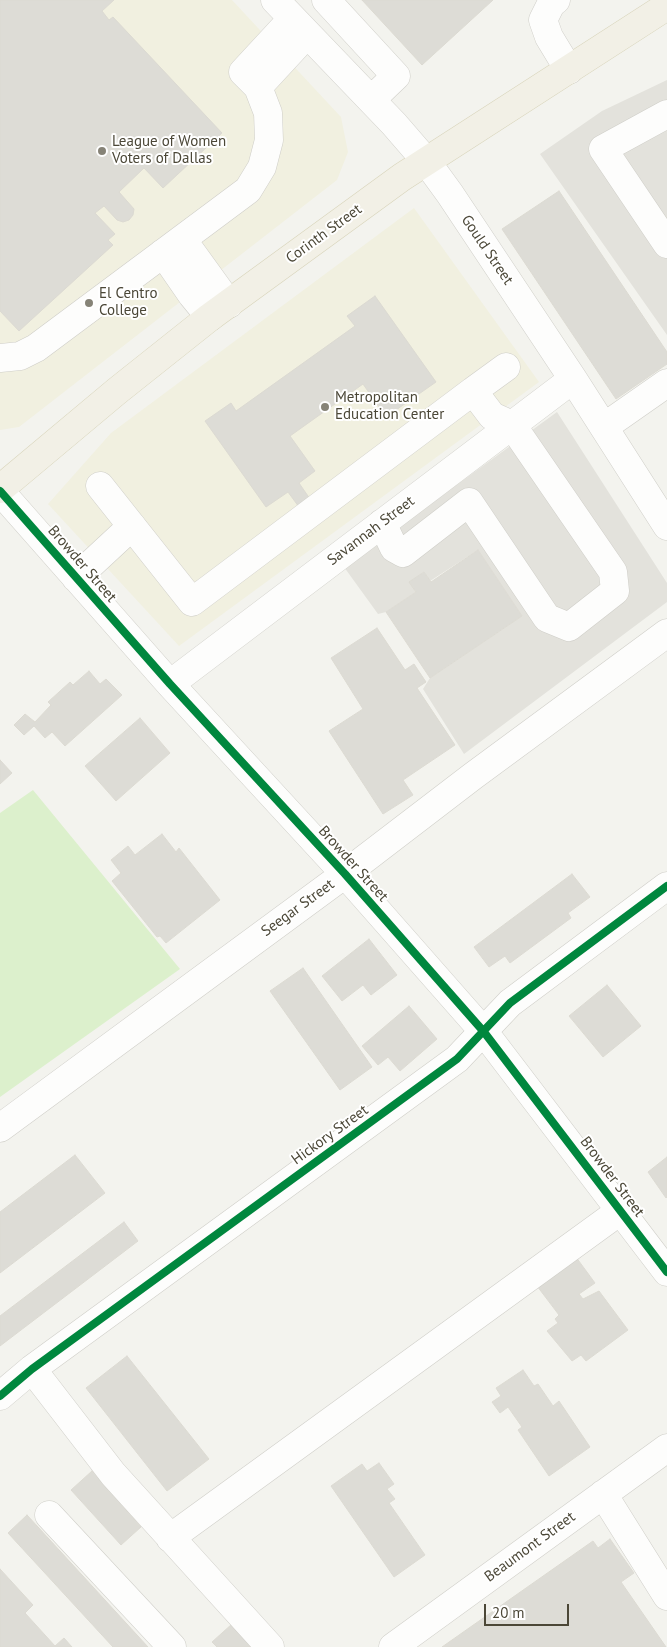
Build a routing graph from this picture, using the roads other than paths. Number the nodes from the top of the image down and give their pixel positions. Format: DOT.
graph roads {
  1 [pos="326,0"];
  2 [pos="556,0"];
  3 [pos="667,6"];
  4 [pos="291,18"];
  5 [pos="569,70"];
  6 [pos="371,100"];
  7 [pos="667,114"];
  8 [pos="426,161"];
  9 [pos="667,244"];
  10 [pos="173,246"];
  11 [pos="220,311"];
  12 [pos="0,358"];
  13 [pos="506,367"];
  14 [pos="573,379"];
  15 [pos="667,383"];
  16 [pos="473,391"];
  17 [pos="512,425"];
  18 [pos="604,427"];
  19 [pos="100,486"];
  20 [pos="0,490"];
  21 [pos="382,523"];
  22 [pos="132,526"];
  23 [pos="667,526"];
  24 [pos="76,578"];
  25 [pos="667,633"];
  26 [pos="170,684"];
  27 [pos="345,874"];
  28 [pos="667,886"];
  29 [pos="484,1032"];
  30 [pos="0,1128"];
  31 [pos="620,1211"];
  32 [pos="667,1272"];
  33 [pos="32,1369"];
  34 [pos="0,1396"];
  35 [pos="667,1448"];
  36 [pos="603,1494"];
  37 [pos="49,1515"];
  38 [pos="170,1538"];
  39 [pos="667,1596"];
  40 [pos="172,1647"];
  41 [pos="270,1647"];
  42 [pos="393,1647"];
  1 -- 6 [label="street"];
  2 -- 5 [label="street"];
  3 -- 5 [label="main road, Corinth Street"];
  4 -- 6 [label="street, Gould Street"];
  4 -- 10 [label="street"];
  5 -- 8 [label="main road, Corinth Street"];
  6 -- 8 [label="street, Gould Street"];
  7 -- 9 [label="street"];
  8 -- 11 [label="main road, Corinth Street"];
  8 -- 14 [label="street, Gould Street"];
  10 -- 11 [label="street"];
  10 -- 12 [label="street"];
  11 -- 20 [label="main road, Corinth Street"];
  13 -- 16 [label="street"];
  14 -- 17 [label="street, Savannah Street"];
  14 -- 18 [label="street, Gould Street"];
  15 -- 18 [label="street"];
  16 -- 17 [label="street"];
  16 -- 22 [label="street"];
  17 -- 21 [label="street, Savannah Street"];
  17 -- 21 [label="street"];
  18 -- 23 [label="street, Gould Street"];
  19 -- 22 [label="street"];
  20 -- 24 [label="street, Browder Street"];
  21 -- 26 [label="street, Savannah Street"];
  22 -- 24 [label="street"];
  24 -- 26 [label="street, Browder Street"];
  25 -- 27 [label="street, Seegar Street"];
  26 -- 27 [label="street, Browder Street"];
  27 -- 29 [label="street, Browder Street"];
  27 -- 30 [label="street, Seegar Street"];
  28 -- 29 [label="street, Hickory Street"];
  29 -- 31 [label="street, Browder Street"];
  29 -- 33 [label="street, Hickory Street"];
  31 -- 32 [label="street, Browder Street"];
  31 -- 38 [label="street"];
  33 -- 34 [label="street, Hickory Street"];
  33 -- 38 [label="street"];
  35 -- 36 [label="street, Beaumont Street"];
  36 -- 39 [label="street"];
  36 -- 42 [label="street, Beaumont Street"];
  37 -- 40 [label="street"];
  38 -- 41 [label="street"];
}
